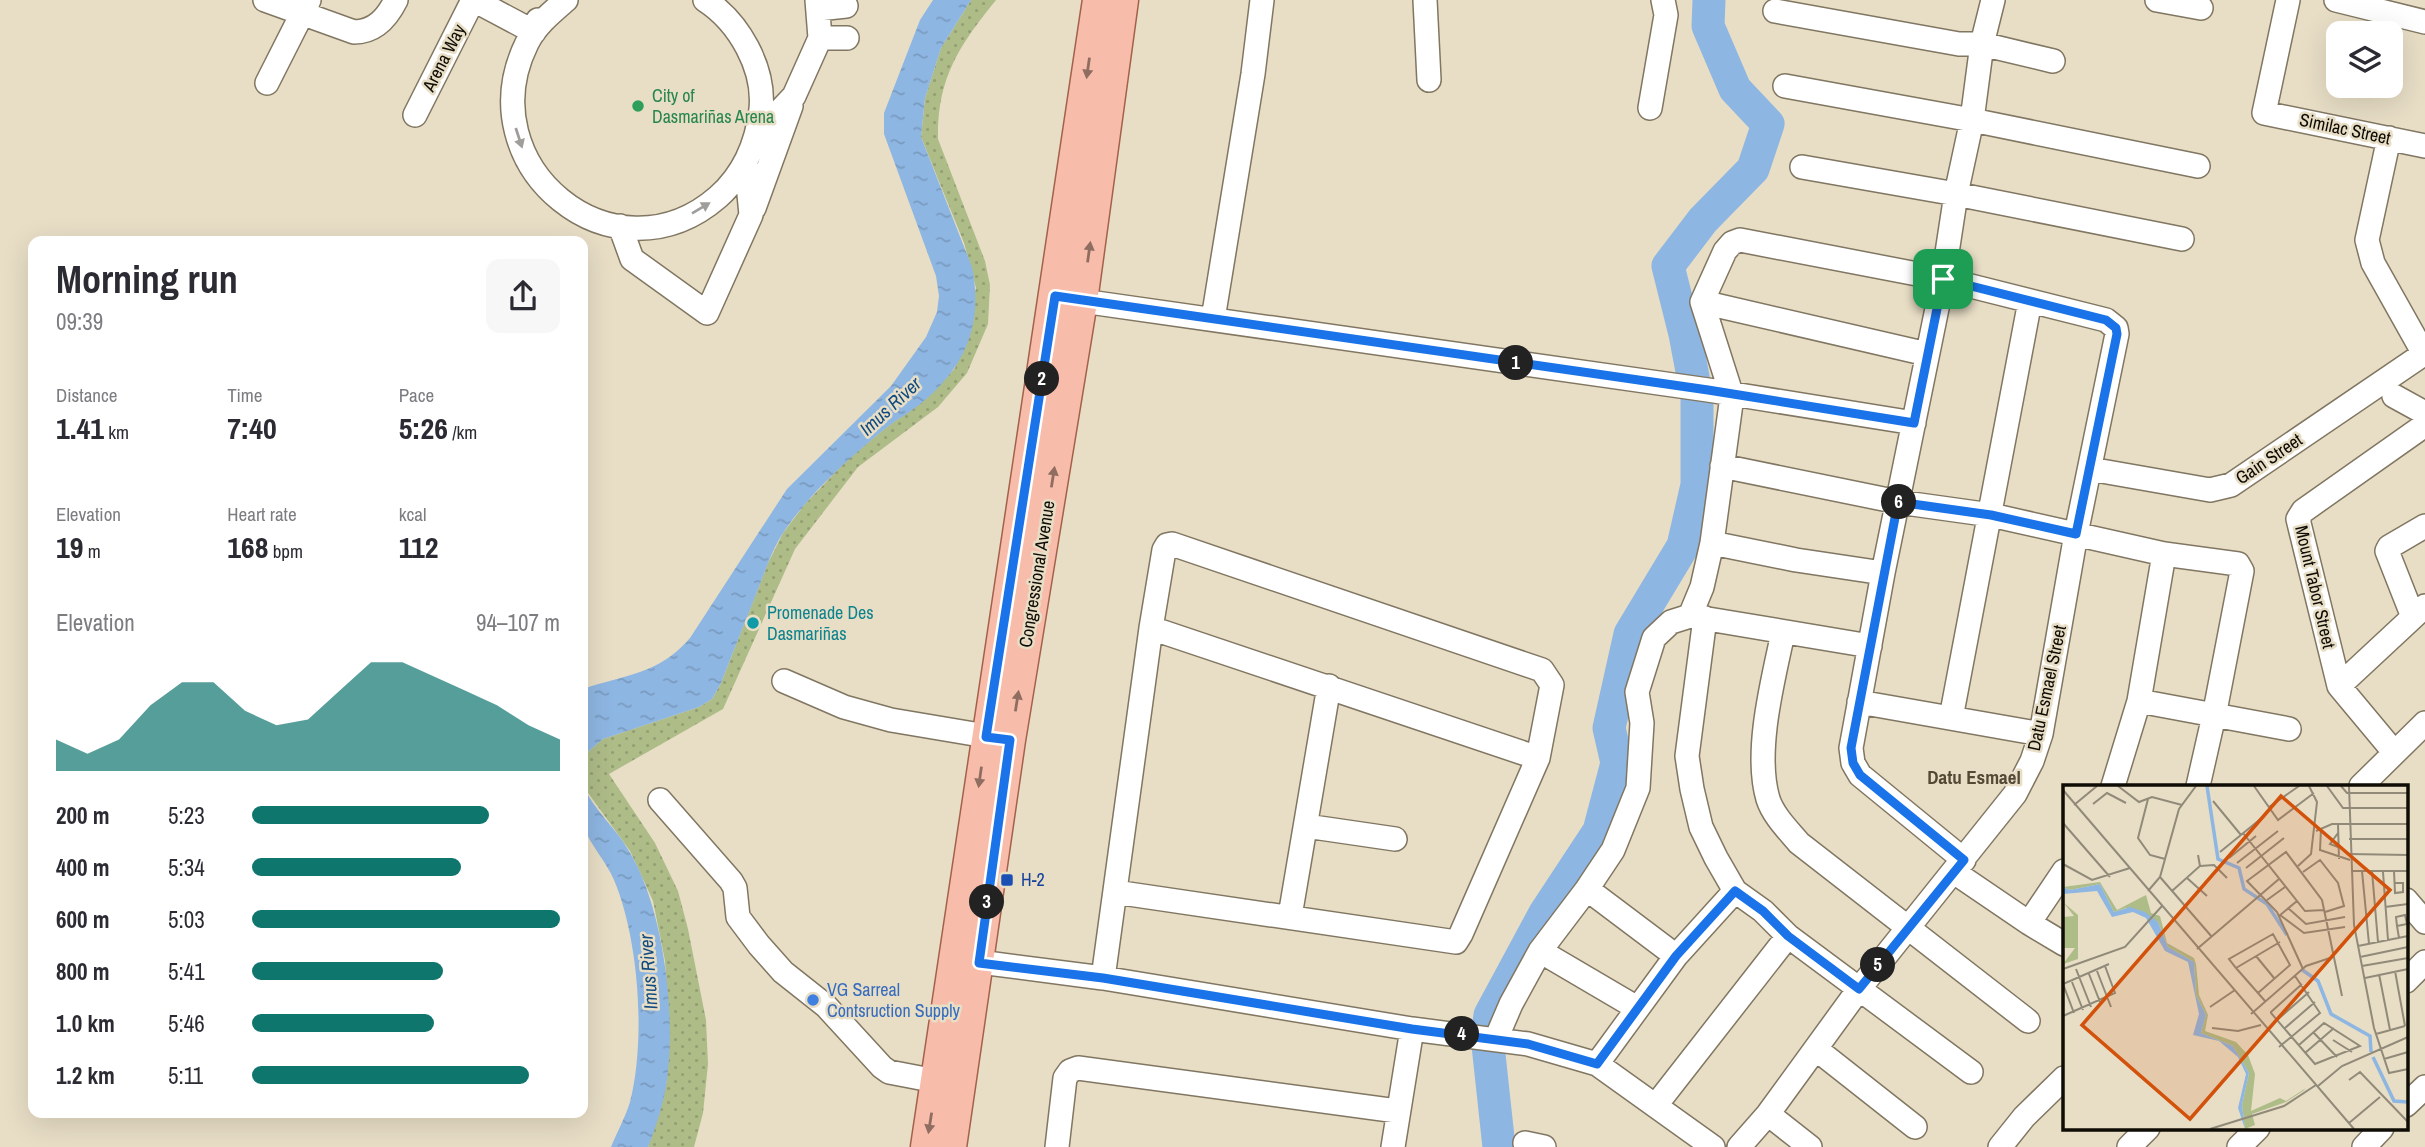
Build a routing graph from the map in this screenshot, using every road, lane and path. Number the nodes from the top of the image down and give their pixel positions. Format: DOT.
graph roads {
  1 [pos="265,0"];
  2 [pos="396,0"];
  3 [pos="473,0"];
  4 [pos="545,0"];
  5 [pos="566,0"];
  6 [pos="705,0"];
  7 [pos="1098,0"];
  8 [pos="1123,0"];
  9 [pos="1262,0"];
  10 [pos="1425,0"];
  11 [pos="1663,0"];
  12 [pos="1993,0"];
  13 [pos="2157,0"];
  14 [pos="2288,0"];
  15 [pos="2336,0"];
  16 [pos="818,5"];
  17 [pos="846,6"];
  18 [pos="305,7"];
  19 [pos="2201,8"];
  20 [pos="1775,11"];
  21 [pos="2425,22"];
  22 [pos="534,32"];
  23 [pos="820,38"];
  24 [pos="847,38"];
  25 [pos="1982,44"];
  26 [pos="2053,61"];
  27 [pos="1429,80"];
  28 [pos="267,83"];
  29 [pos="1785,86"];
  30 [pos="794,96"];
  31 [pos="1650,108"];
  32 [pos="415,115"];
  33 [pos="1972,120"];
  34 [pos="757,135"];
  35 [pos="2389,138"];
  36 [pos="2425,146"];
  37 [pos="746,163"];
  38 [pos="2198,166"];
  39 [pos="1802,167"];
  40 [pos="1956,194"];
  41 [pos="751,215"];
  42 [pos="620,226"];
  43 [pos="2182,239"];
  44 [pos="1943,279"];
  45 [pos="1068,299"];
  46 [pos="2030,301"];
  47 [pos="1702,302"];
  48 [pos="1213,319"];
  49 [pos="2425,353"];
  50 [pos="1927,354"];
  51 [pos="1731,396"];
  52 [pos="2394,396"];
  53 [pos="2425,413"];
  54 [pos="1914,423"];
  55 [pos="2425,425"];
  56 [pos="1723,467"];
  57 [pos="2090,469"];
  58 [pos="1898,502"];
  59 [pos="1991,515"];
  60 [pos="2425,526"];
  61 [pos="2076,534"];
  62 [pos="1712,543"];
  63 [pos="2164,554"];
  64 [pos="1884,573"];
  65 [pos="2419,612"];
  66 [pos="1697,617"];
  67 [pos="1151,628"];
  68 [pos="1783,633"];
  69 [pos="1870,646"];
  70 [pos="784,681"];
  71 [pos="1329,686"];
  72 [pos="2339,686"];
  73 [pos="2139,701"];
  74 [pos="1859,702"];
  75 [pos="2214,717"];
  76 [pos="1951,718"];
  77 [pos="2425,723"];
  78 [pos="2289,729"];
  79 [pos="2041,734"];
  80 [pos="998,739"];
  81 [pos="2394,752"];
  82 [pos="1538,758"];
  83 [pos="2112,785"];
  84 [pos="2198,785"];
  85 [pos="2362,785"];
  86 [pos="660,800"];
  87 [pos="1306,826"];
  88 [pos="1395,839"];
  89 [pos="1959,866"];
  90 [pos="2063,872"];
  91 [pos="1587,889"];
  92 [pos="1735,891"];
  93 [pos="1115,892"];
  94 [pos="2408,902"];
  95 [pos="1290,916"];
  96 [pos="2425,922"];
  97 [pos="2029,923"];
  98 [pos="1909,927"];
  99 [pos="1788,936"];
  100 [pos="2063,943"];
  101 [pos="1540,951"];
  102 [pos="1676,956"];
  103 [pos="966,961"];
  104 [pos="2425,962"];
  105 [pos="1103,978"];
  106 [pos="2408,979"];
  107 [pos="1859,989"];
  108 [pos="1637,1009"];
  109 [pos="2028,1021"];
  110 [pos="1412,1029"];
  111 [pos="1493,1039"];
  112 [pos="1816,1049"];
  113 [pos="1597,1064"];
  114 [pos="1970,1072"];
  115 [pos="2063,1079"];
  116 [pos="936,1081"];
  117 [pos="2425,1087"];
  118 [pos="2408,1103"];
  119 [pos="1656,1105"];
  120 [pos="1397,1111"];
  121 [pos="1768,1114"];
  122 [pos="1915,1127"];
  123 [pos="2146,1130"];
  124 [pos="2257,1130"];
  125 [pos="2380,1130"];
  126 [pos="926,1147"];
  127 [pos="951,1147"];
  128 [pos="1057,1147"];
  129 [pos="1393,1147"];
  130 [pos="1713,1147"];
  131 [pos="1739,1147"];
  132 [pos="1810,1147"];
  133 [pos="2000,1147"];
  134 [pos="2129,1147"];
  135 [pos="2239,1147"];
  136 [pos="2364,1147"];
  1 -- 18 [label="street"];
  2 -- 18 [label="street"];
  3 -- 22 [label="street"];
  3 -- 32 [label="street, Arena Way"];
  4 -- 22 [label="street"];
  5 -- 22 [label="street"];
  6 -- 34 [label="street"];
  7 -- 45 [label="main road, Congressional Avenue, one-way"];
  45 -- 8 [label="main road, Congressional Avenue, one-way"];
  9 -- 48 [label="street"];
  10 -- 27 [label="street"];
  11 -- 31 [label="street"];
  12 -- 25 [label="street"];
  13 -- 19 [label="street"];
  14 -- 35 [label="street, Similac Street"];
  15 -- 21 [label="street"];
  16 -- 17 [label="street"];
  16 -- 23 [label="street"];
  18 -- 28 [label="street"];
  20 -- 25 [label="street"];
  22 -- 42 [label="street, one-way"];
  23 -- 24 [label="street"];
  23 -- 30 [label="street"];
  25 -- 26 [label="street"];
  25 -- 33 [label="street"];
  29 -- 33 [label="street"];
  30 -- 34 [label="street"];
  30 -- 41 [label="street"];
  33 -- 38 [label="street"];
  33 -- 40 [label="street"];
  34 -- 37 [label="street"];
  35 -- 36 [label="street, Similac Street"];
  35 -- 49 [label="street"];
  37 -- 41 [label="street"];
  42 -- 37 [label="street, one-way"];
  39 -- 40 [label="street"];
  40 -- 43 [label="street"];
  40 -- 44 [label="street"];
  41 -- 42 [label="street"];
  44 -- 46 [label="street"];
  44 -- 47 [label="street"];
  44 -- 50 [label="street"];
  45 -- 48 [label="street"];
  45 -- 80 [label="main road, Congressional Avenue"];
  46 -- 57 [label="street, Datu Esmael Street"];
  46 -- 59 [label="street"];
  47 -- 50 [label="street"];
  47 -- 51 [label="street"];
  48 -- 51 [label="street"];
  49 -- 57 [label="street, Gain Street"];
  50 -- 54 [label="street"];
  51 -- 54 [label="street"];
  51 -- 56 [label="street"];
  52 -- 53 [label="street"];
  54 -- 58 [label="street"];
  55 -- 72 [label="street, Mount Tabor Street"];
  56 -- 58 [label="street"];
  56 -- 62 [label="street"];
  57 -- 61 [label="street, Datu Esmael Street"];
  58 -- 59 [label="street"];
  58 -- 64 [label="street"];
  59 -- 61 [label="street"];
  59 -- 76 [label="street"];
  60 -- 65 [label="street"];
  61 -- 63 [label="street"];
  61 -- 79 [label="street, Datu Esmael Street"];
  62 -- 64 [label="street"];
  62 -- 66 [label="street"];
  63 -- 73 [label="street"];
  63 -- 75 [label="street"];
  64 -- 69 [label="street"];
  65 -- 72 [label="street"];
  66 -- 68 [label="street"];
  66 -- 91 [label="street"];
  66 -- 92 [label="street"];
  67 -- 71 [label="street"];
  67 -- 82 [label="street"];
  67 -- 93 [label="street"];
  68 -- 69 [label="street"];
  68 -- 98 [label="street"];
  69 -- 74 [label="street"];
  70 -- 80 [label="street"];
  71 -- 82 [label="street"];
  71 -- 87 [label="street"];
  72 -- 81 [label="street, Mount Tabor Street"];
  73 -- 75 [label="street"];
  73 -- 83 [label="street"];
  74 -- 76 [label="street"];
  74 -- 89 [label="street"];
  75 -- 78 [label="street"];
  75 -- 84 [label="street"];
  76 -- 79 [label="street"];
  77 -- 81 [label="street"];
  79 -- 89 [label="street, Datu Esmael Street"];
  80 -- 103 [label="main road, Congressional Avenue"];
  81 -- 85 [label="street"];
  82 -- 95 [label="street"];
  86 -- 116 [label="street"];
  87 -- 88 [label="street"];
  87 -- 95 [label="street"];
  89 -- 97 [label="street"];
  89 -- 98 [label="street, Datu Esmael Street"];
  90 -- 97 [label="street"];
  91 -- 101 [label="street"];
  91 -- 102 [label="street"];
  92 -- 99 [label="street"];
  92 -- 102 [label="street"];
  93 -- 95 [label="street"];
  93 -- 105 [label="street"];
  94 -- 96 [label="street"];
  97 -- 100 [label="street"];
  98 -- 107 [label="street, Datu Esmael Street"];
  98 -- 109 [label="street"];
  99 -- 107 [label="street"];
  99 -- 119 [label="street"];
  101 -- 108 [label="street"];
  101 -- 111 [label="street"];
  102 -- 108 [label="street"];
  103 -- 105 [label="street"];
  103 -- 116 [label="main road, Congressional Avenue"];
  103 -- 127 [label="main road, Congressional Avenue"];
  104 -- 106 [label="street"];
  105 -- 110 [label="street"];
  107 -- 112 [label="street, Datu Esmael Street"];
  107 -- 114 [label="street"];
  108 -- 113 [label="street"];
  110 -- 111 [label="street"];
  110 -- 120 [label="street"];
  111 -- 113 [label="street"];
  112 -- 121 [label="street, Datu Esmael Street"];
  112 -- 122 [label="street"];
  113 -- 119 [label="street"];
  115 -- 133 [label="street"];
  116 -- 126 [label="main road, Congressional Avenue, one-way"];
  117 -- 118 [label="street"];
  119 -- 130 [label="street"];
  120 -- 128 [label="street"];
  120 -- 129 [label="street"];
  121 -- 131 [label="street, Datu Esmael Street"];
  121 -- 132 [label="street"];
  123 -- 134 [label="street"];
  124 -- 135 [label="street"];
  125 -- 136 [label="street"];
}
